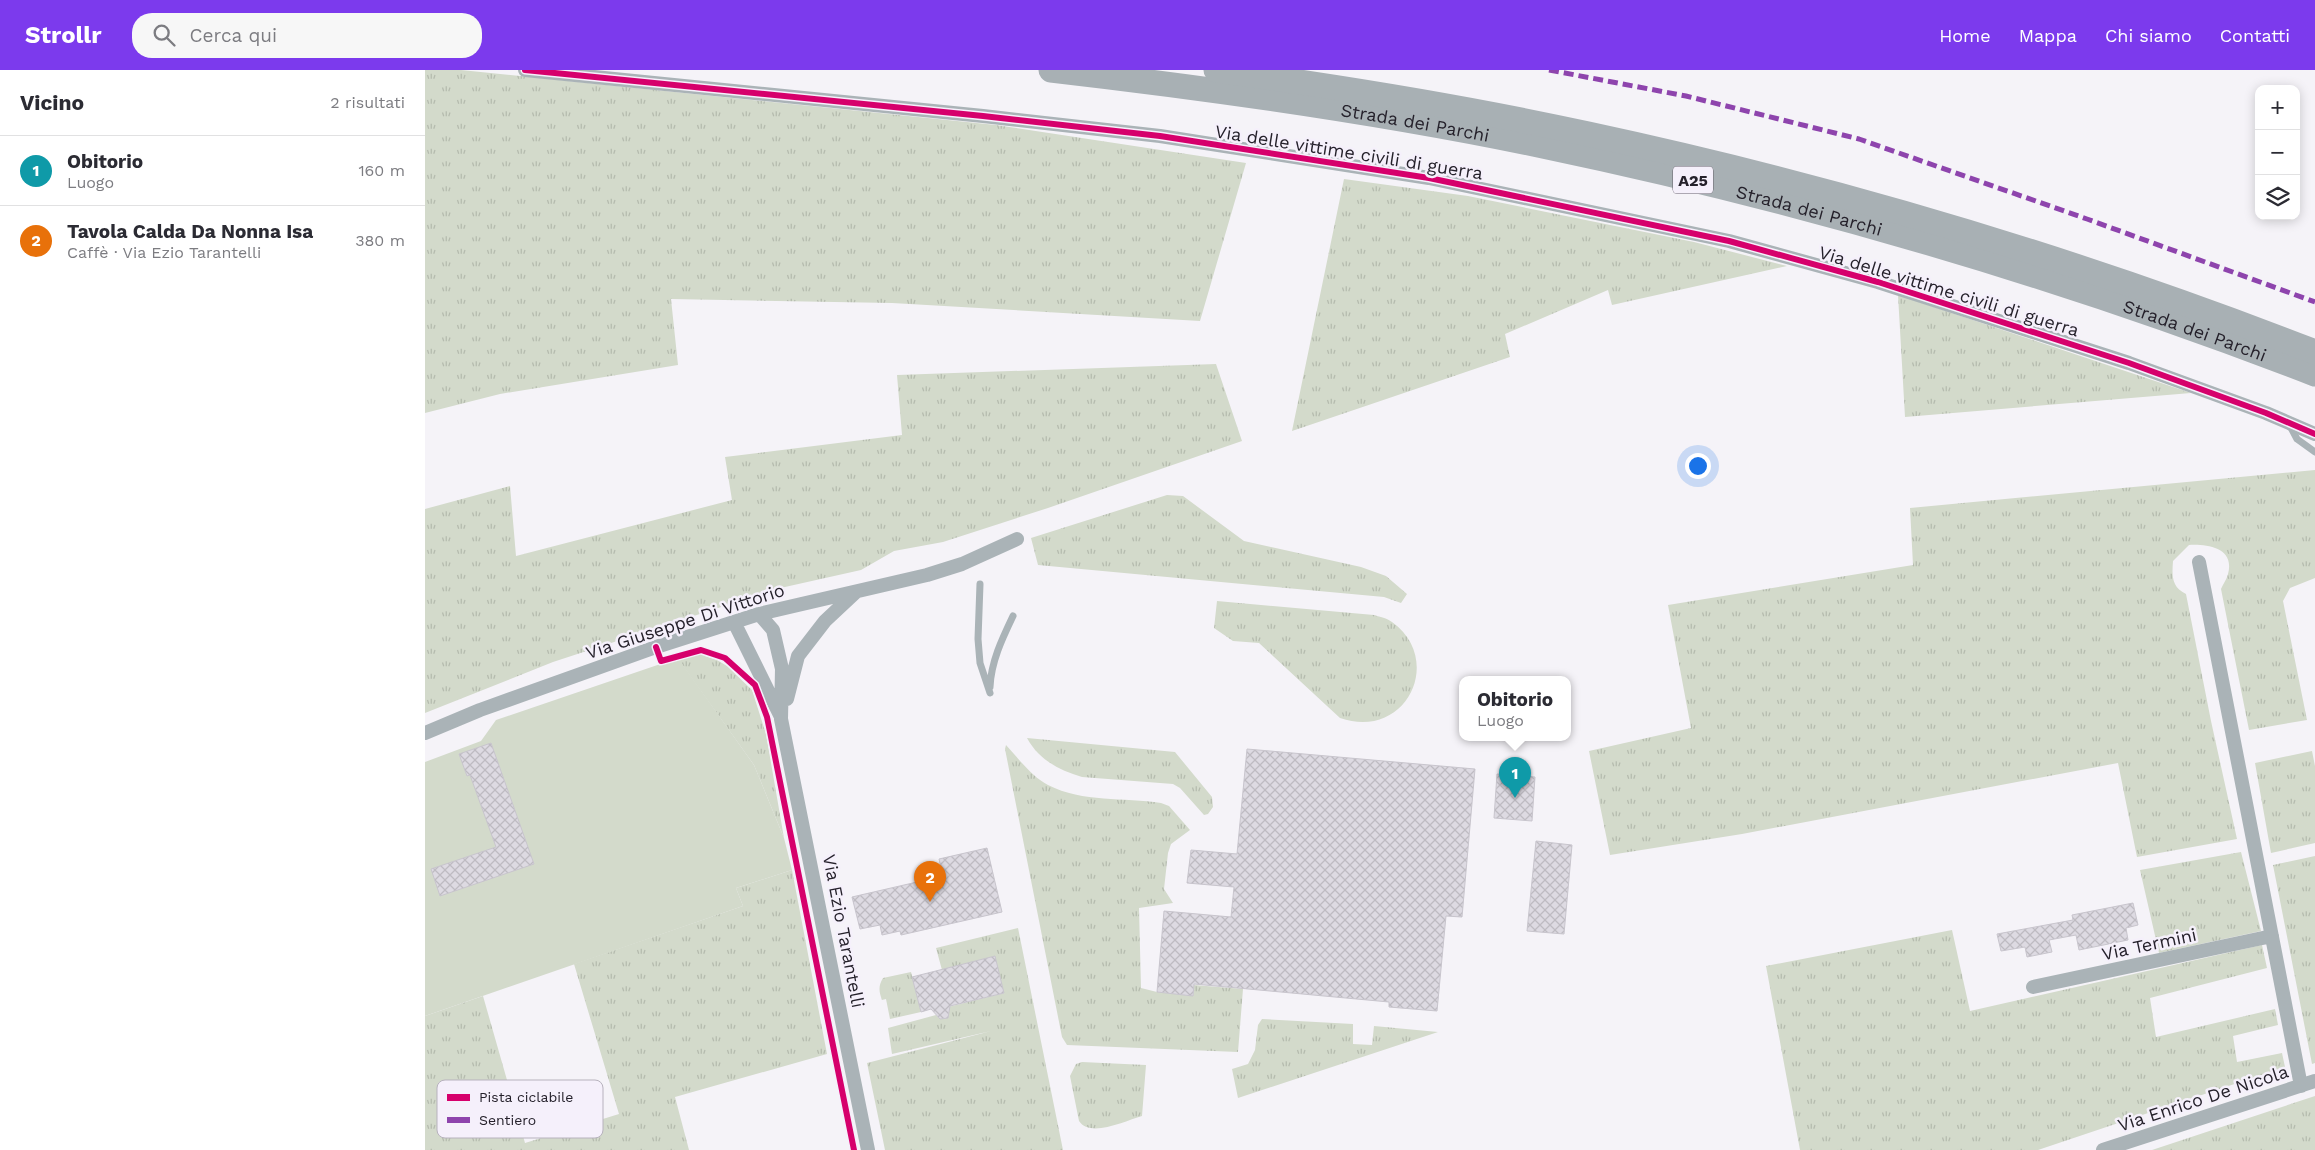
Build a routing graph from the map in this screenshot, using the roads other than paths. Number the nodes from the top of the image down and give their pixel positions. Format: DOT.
graph roads {
  1 [pos="525,70"];
  2 [pos="1051,70"];
  3 [pos="1216,70"];
  4 [pos="2315,352"];
  5 [pos="2315,374"];
  6 [pos="2287,422"];
  7 [pos="2315,434"];
  8 [pos="2315,452"];
  9 [pos="1017,539"];
  10 [pos="2199,562"];
  11 [pos="980,584"];
  12 [pos="857,591"];
  13 [pos="759,614"];
  14 [pos="1013,616"];
  15 [pos="734,622"];
  16 [pos="781,719"];
  17 [pos="425,732"];
  18 [pos="2272,936"];
  19 [pos="2033,987"];
  20 [pos="2315,1081"];
  21 [pos="2301,1086"];
  22 [pos="868,1150"];
  23 [pos="2103,1150"];
  1 -- 6 [label="street, Via delle vittime civili di guerra"];
  2 -- 5 [label="highway, Strada dei Parchi / A25"];
  3 -- 4 [label="highway, Strada dei Parchi / A25"];
  6 -- 7 [label="street, Via delle vittime civili di guerra"];
  6 -- 8 [label="lane"];
  9 -- 12 [label="street, Via Giuseppe Di Vittorio"];
  10 -- 18 [label="street"];
  11 -- 14 [label="lane"];
  12 -- 13 [label="street, Via Giuseppe Di Vittorio"];
  12 -- 16 [label="street"];
  13 -- 15 [label="street, Via Giuseppe Di Vittorio"];
  13 -- 16 [label="street"];
  15 -- 16 [label="street"];
  15 -- 17 [label="street, Via Giuseppe Di Vittorio"];
  16 -- 22 [label="street, Via Ezio Tarantelli"];
  18 -- 19 [label="street, Via Termini"];
  18 -- 21 [label="street"];
  20 -- 21 [label="street, Via Enrico De Nicola"];
  21 -- 23 [label="street, Via Enrico De Nicola"];
}
